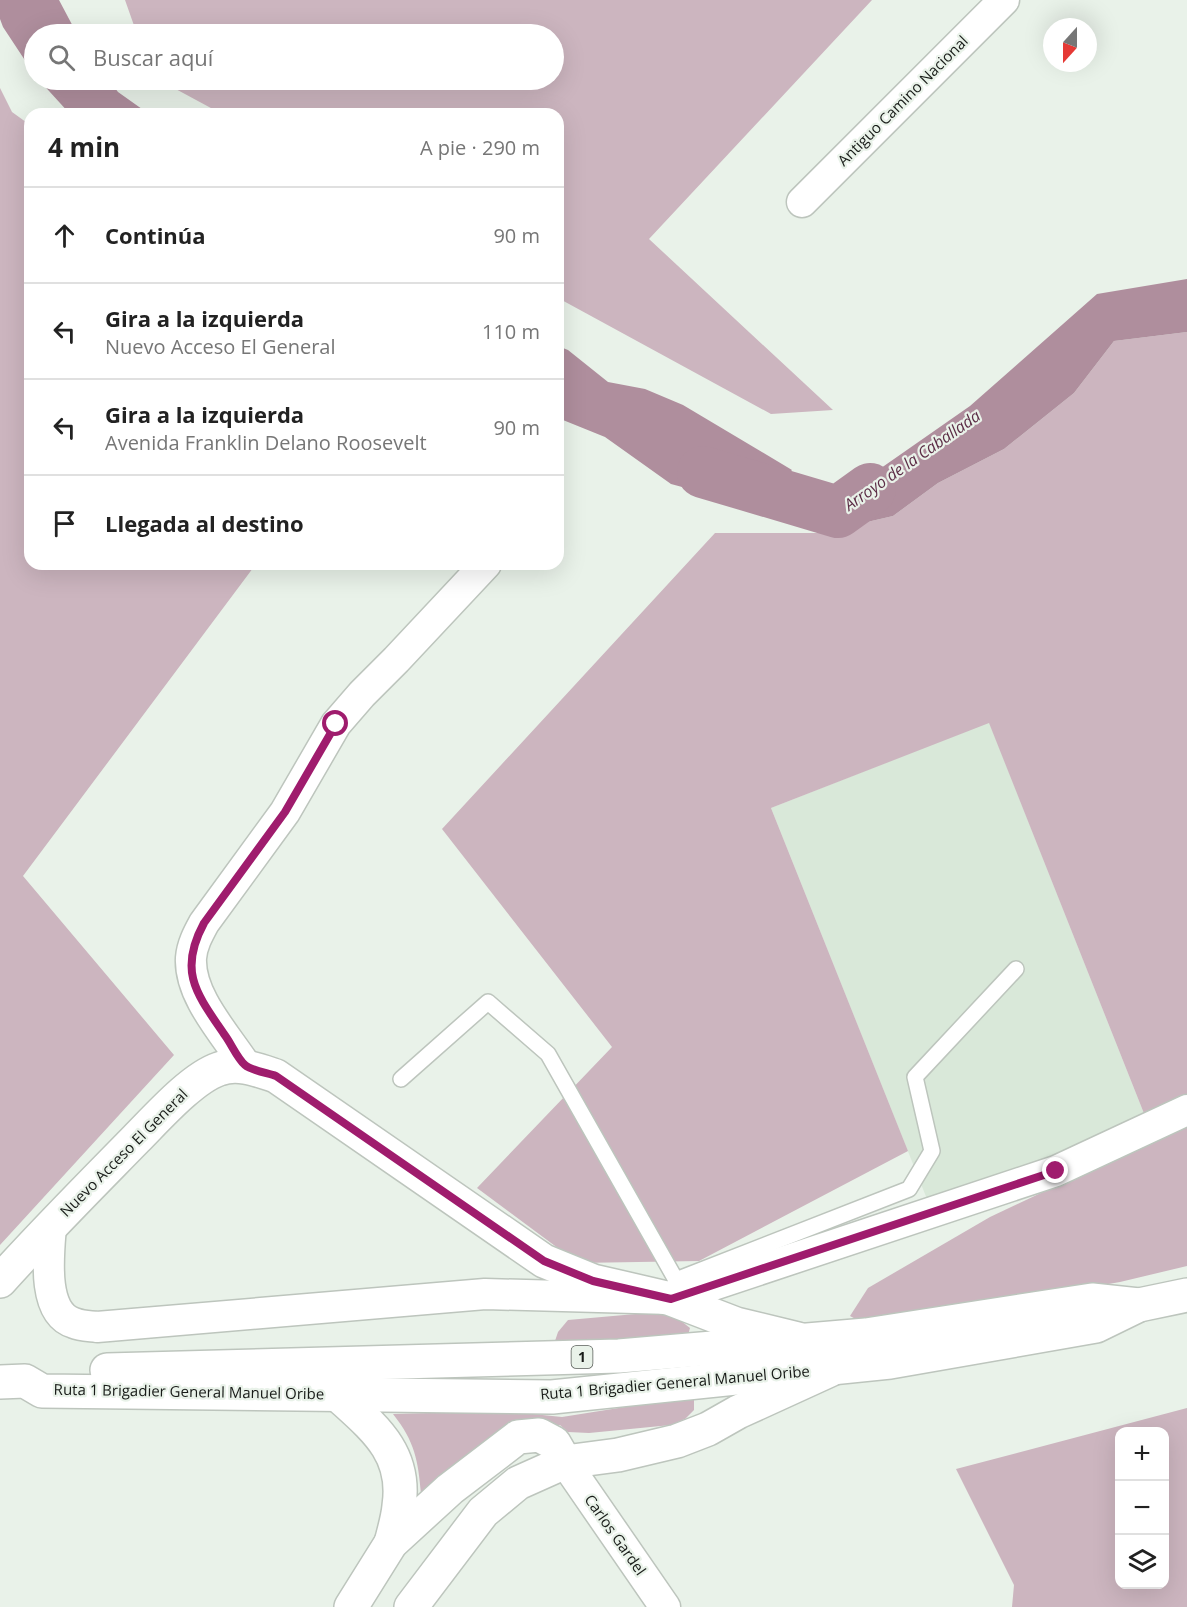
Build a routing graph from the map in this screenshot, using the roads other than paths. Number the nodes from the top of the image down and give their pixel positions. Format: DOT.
graph roads {
  1 [pos="1004,0"];
  2 [pos="802,202"];
  3 [pos="480,570"];
  4 [pos="1016,969"];
  5 [pos="246,1066"];
  6 [pos="401,1079"];
  7 [pos="1187,1110"];
  8 [pos="51,1226"];
  9 [pos="0,1281"];
  10 [pos="674,1289"];
  11 [pos="1187,1295"];
  12 [pos="1139,1305"];
  13 [pos="805,1341"];
  14 [pos="837,1367"];
  15 [pos="12,1382"];
  16 [pos="337,1394"];
  17 [pos="565,1462"];
  18 [pos="391,1543"];
  19 [pos="364,1602"];
  20 [pos="411,1607"];
  21 [pos="665,1607"];
  1 -- 2 [label="street, Antiguo Camino Nacional"];
  3 -- 5 [label="street"];
  4 -- 10 [label="lane"];
  5 -- 8 [label="main road, Nuevo Acceso El General"];
  5 -- 10 [label="main road, Nuevo Acceso El General"];
  6 -- 10 [label="lane"];
  7 -- 10 [label="street"];
  8 -- 9 [label="main road, Nuevo Acceso El General"];
  8 -- 10 [label="street"];
  10 -- 13 [label="main road, Nuevo Acceso El General"];
  11 -- 12 [label="main road, Ruta 1 Brigadier General Manuel Oribe / 1"];
  12 -- 13 [label="main road, Ruta 1 Brigadier General Manuel Oribe / 1"];
  12 -- 14 [label="main road, Ruta 1 Brigadier General Manuel Oribe / 1"];
  13 -- 15 [label="main road, Ruta 1 Brigadier General Manuel Oribe / 1"];
  14 -- 16 [label="main road, Ruta 1 Brigadier General Manuel Oribe / 1"];
  14 -- 17 [label="main road"];
  15 -- 16 [label="main road, Ruta 1 Brigadier General Manuel Oribe / 1"];
  16 -- 18 [label="main road"];
  17 -- 18 [label="main road"];
  17 -- 20 [label="main road"];
  17 -- 21 [label="street, Carlos Gardel"];
  18 -- 19 [label="main road"];
}
